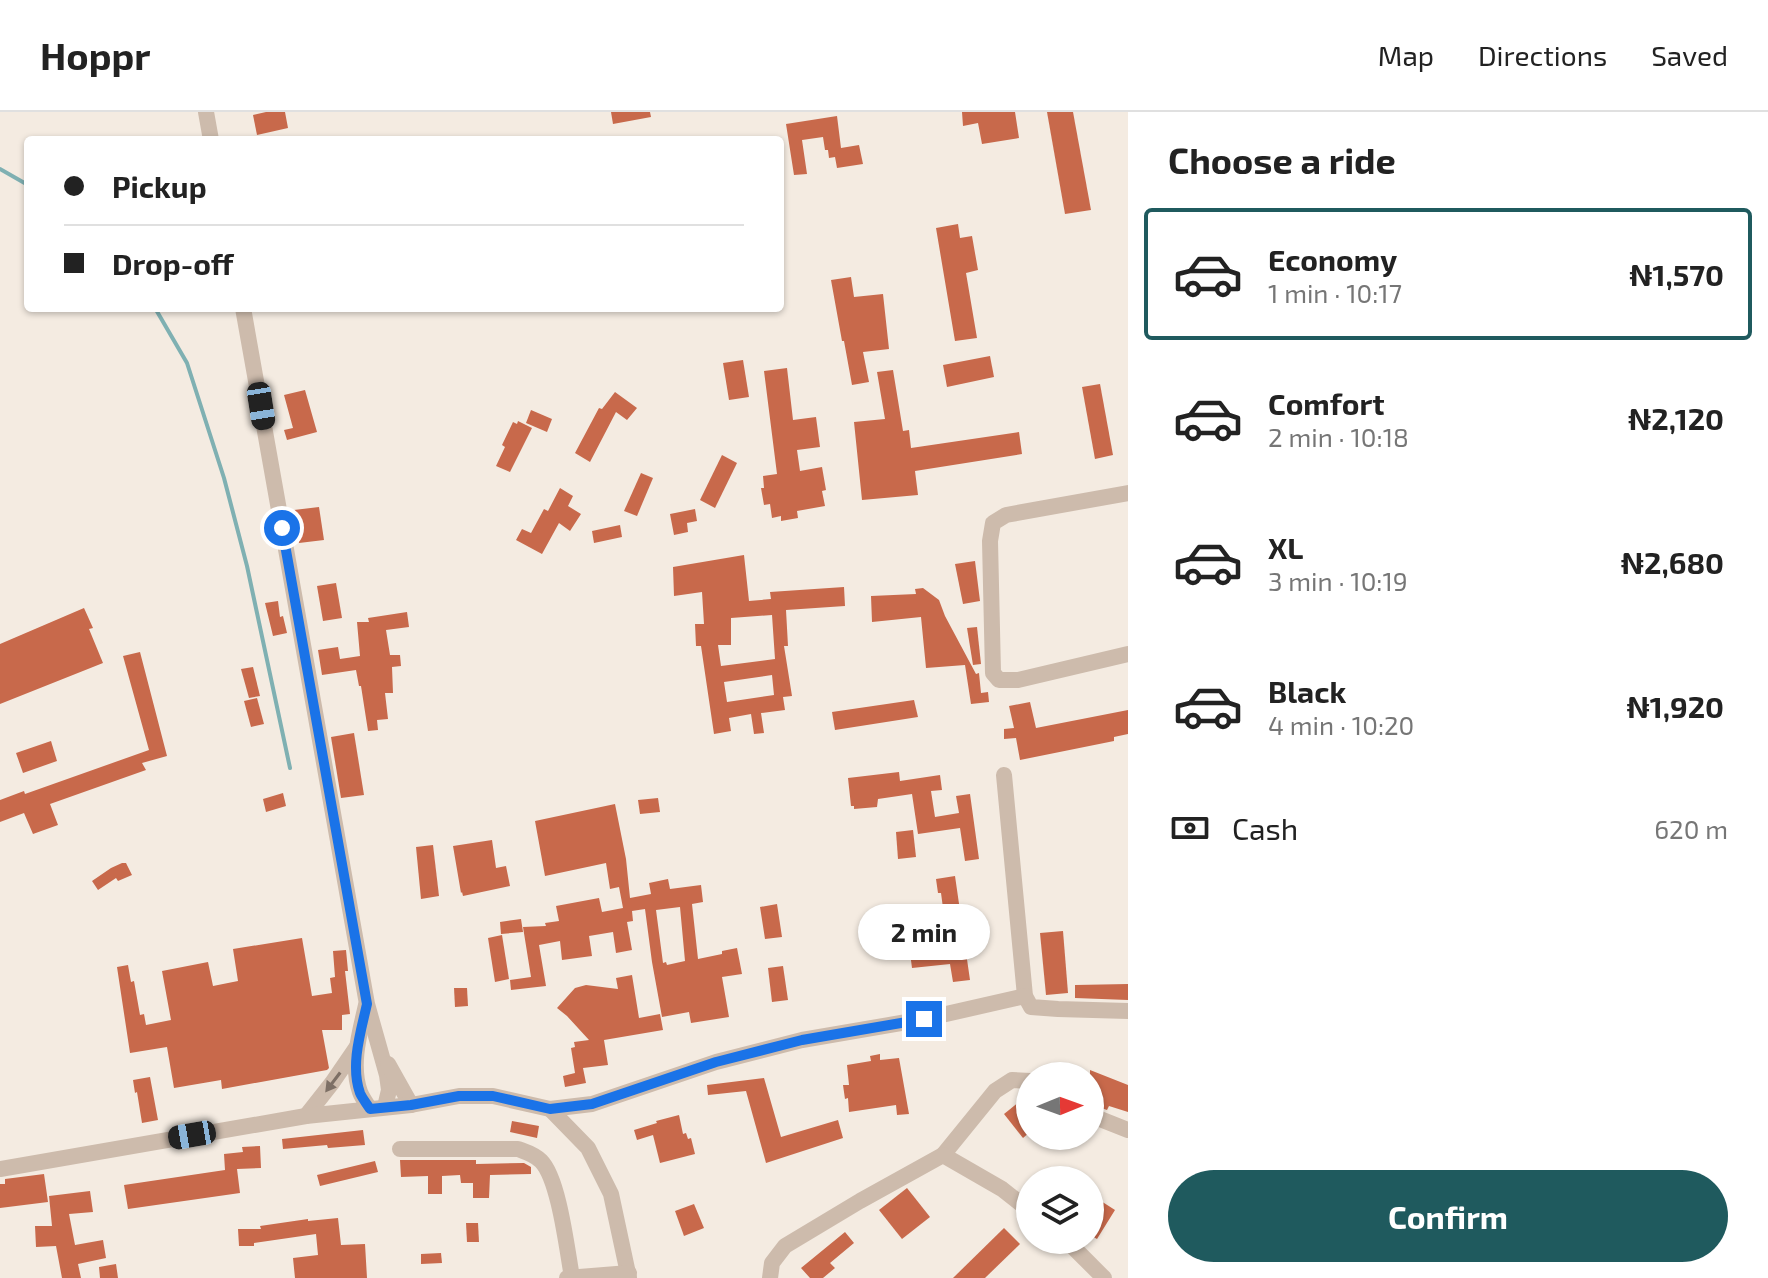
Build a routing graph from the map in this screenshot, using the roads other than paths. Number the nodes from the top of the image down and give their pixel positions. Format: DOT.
graph roads {
  1 [pos="206,112"];
  2 [pos="210,136"];
  3 [pos="244,312"];
  4 [pos="1128,493"];
  5 [pos="1128,654"];
  6 [pos="1004,775"];
  7 [pos="1025,996"];
  8 [pos="367,1004"];
  9 [pos="1128,1011"];
  10 [pos="357,1047"];
  11 [pos="381,1053"];
  12 [pos="1016,1080"];
  13 [pos="411,1105"];
  14 [pos="377,1108"];
  15 [pos="550,1109"];
  16 [pos="306,1116"];
  17 [pos="1104,1121"];
  18 [pos="1128,1130"];
  19 [pos="400,1149"];
  20 [pos="943,1155"];
  21 [pos="0,1169"];
  22 [pos="1016,1200"];
  23 [pos="1080,1254"];
  24 [pos="629,1275"];
  25 [pos="570,1278"];
  26 [pos="770,1278"];
  27 [pos="1104,1278"];
  1 -- 2 [label="street"];
  3 -- 8 [label="street"];
  4 -- 5 [label="street"];
  6 -- 7 [label="street"];
  7 -- 9 [label="street"];
  7 -- 15 [label="street"];
  8 -- 10 [label="street"];
  8 -- 11 [label="street"];
  10 -- 14 [label="street"];
  10 -- 16 [label="street, one-way"];
  11 -- 13 [label="street"];
  11 -- 14 [label="street"];
  12 -- 20 [label="street"];
  13 -- 14 [label="street"];
  13 -- 15 [label="street"];
  14 -- 16 [label="street"];
  15 -- 24 [label="street"];
  16 -- 21 [label="street"];
  17 -- 18 [label="street"];
  19 -- 25 [label="street"];
  20 -- 22 [label="street"];
  20 -- 26 [label="street"];
  23 -- 27 [label="street"];
  24 -- 25 [label="street"];
}
